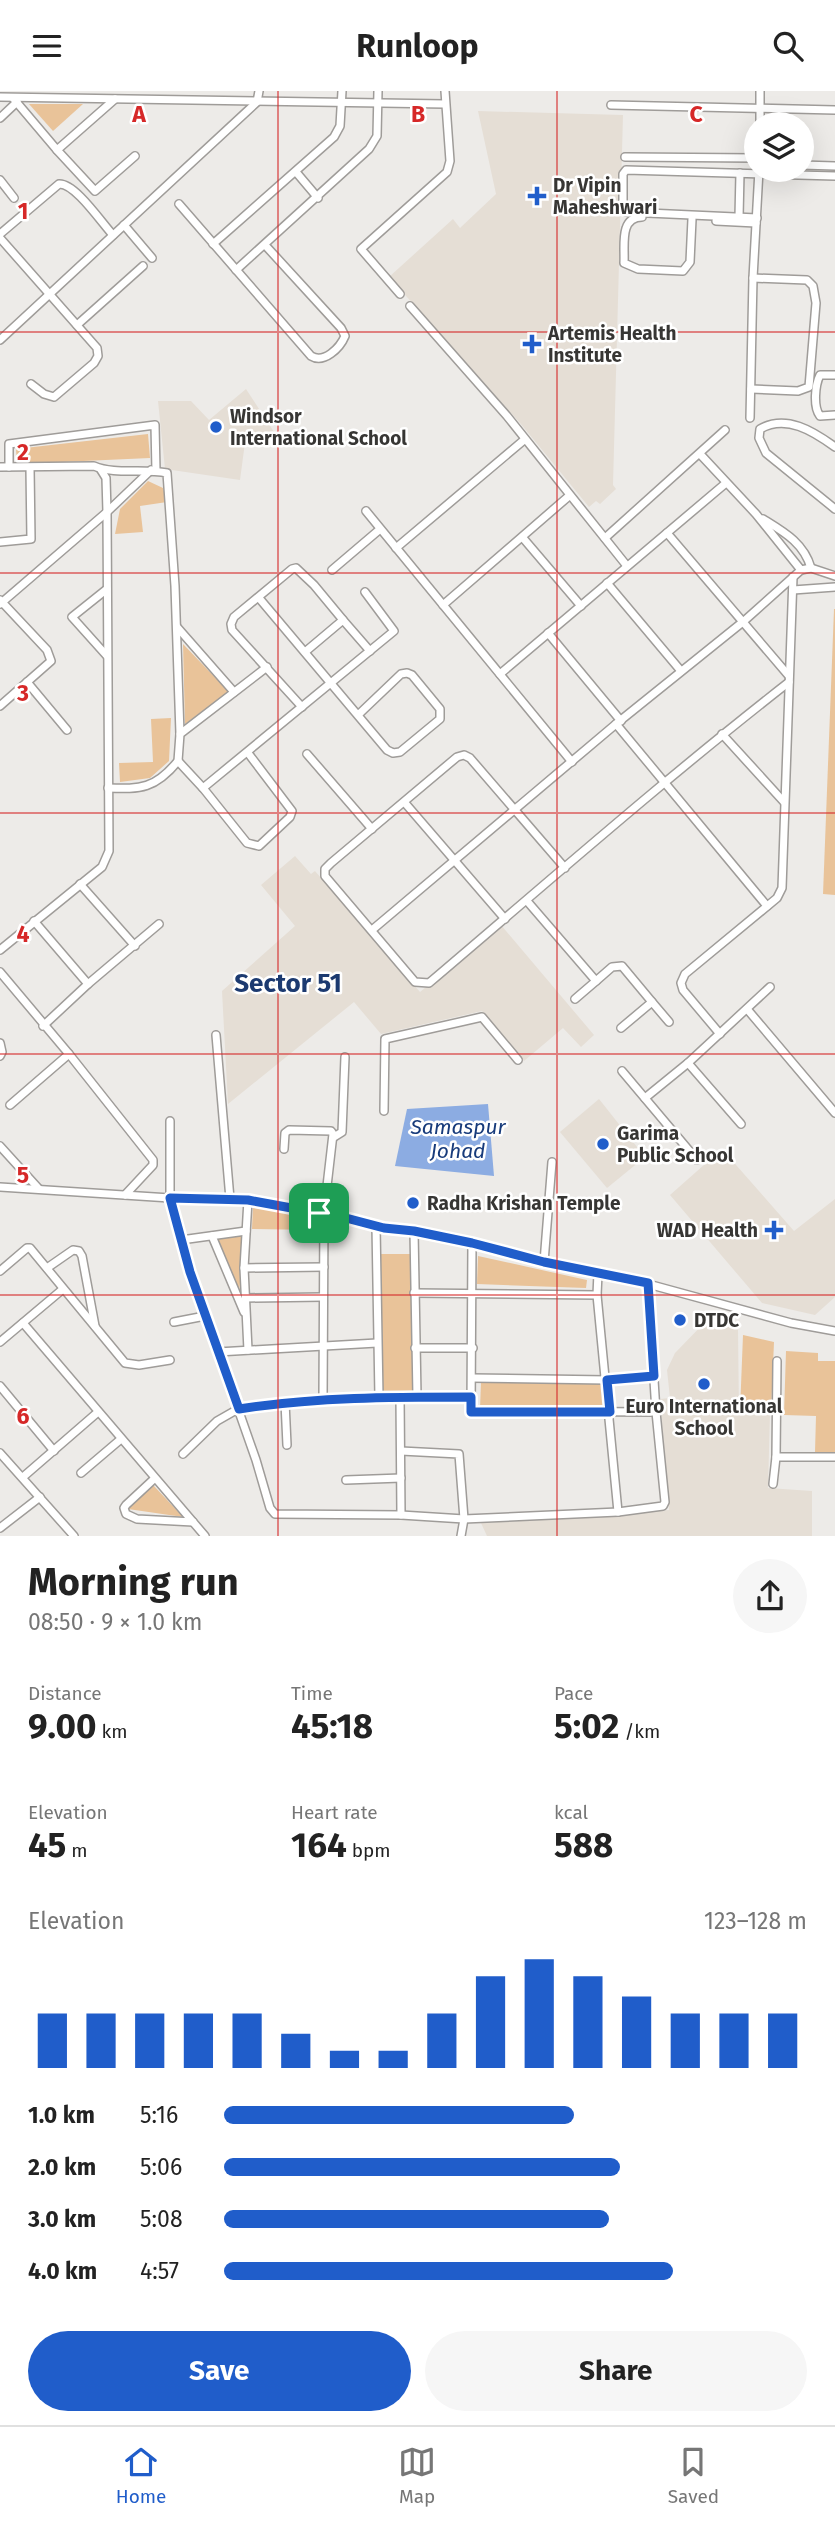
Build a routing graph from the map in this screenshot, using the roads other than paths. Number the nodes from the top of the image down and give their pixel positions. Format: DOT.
graph roads {
  1 [pos="259,91"];
  2 [pos="342,91"];
  3 [pos="378,91"];
  4 [pos="445,91"];
  5 [pos="760,91"];
  6 [pos="3,95"];
  7 [pos="115,99"];
  8 [pos="15,100"];
  9 [pos="257,101"];
  10 [pos="342,101"];
  11 [pos="378,103"];
  12 [pos="445,104"];
  13 [pos="611,105"];
  14 [pos="760,108"];
  15 [pos="835,110"];
  16 [pos="760,112"];
  17 [pos="0,118"];
  18 [pos="57,150"];
  19 [pos="135,156"];
  20 [pos="625,157"];
  21 [pos="744,158"];
  22 [pos="814,165"];
  23 [pos="835,166"];
  24 [pos="296,172"];
  25 [pos="740,173"];
  26 [pos="744,173"];
  27 [pos="814,175"];
  28 [pos="835,176"];
  29 [pos="0,180"];
  30 [pos="759,182"];
  31 [pos="14,198"];
  32 [pos="318,198"];
  33 [pos="179,204"];
  34 [pos="739,217"];
  35 [pos="692,219"];
  36 [pos="757,221"];
  37 [pos="124,225"];
  38 [pos="113,235"];
  39 [pos="0,236"];
  40 [pos="213,244"];
  41 [pos="265,245"];
  42 [pos="152,258"];
  43 [pos="143,265"];
  44 [pos="236,270"];
  45 [pos="753,278"];
  46 [pos="50,294"];
  47 [pos="400,295"];
  48 [pos="410,306"];
  49 [pos="77,325"];
  50 [pos="0,340"];
  51 [pos="835,375"];
  52 [pos="31,384"];
  53 [pos="751,389"];
  54 [pos="835,415"];
  55 [pos="750,418"];
  56 [pos="725,430"];
  57 [pos="524,440"];
  58 [pos="835,447"];
  59 [pos="700,454"];
  60 [pos="4,467"];
  61 [pos="30,468"];
  62 [pos="102,470"];
  63 [pos="154,470"];
  64 [pos="726,483"];
  65 [pos="569,496"];
  66 [pos="835,509"];
  67 [pos="366,511"];
  68 [pos="107,512"];
  69 [pos="756,514"];
  70 [pos="379,530"];
  71 [pos="667,533"];
  72 [pos="523,538"];
  73 [pos="605,538"];
  74 [pos="0,543"];
  75 [pos="397,548"];
  76 [pos="627,566"];
  77 [pos="811,568"];
  78 [pos="332,570"];
  79 [pos="801,570"];
  80 [pos="835,576"];
  81 [pos="793,577"];
  82 [pos="607,583"];
  83 [pos="835,587"];
  84 [pos="107,589"];
  85 [pos="793,590"];
  86 [pos="365,591"];
  87 [pos="259,598"];
  88 [pos="1,602"];
  89 [pos="443,605"];
  90 [pos="581,606"];
  91 [pos="343,620"];
  92 [pos="744,621"];
  93 [pos="176,627"];
  94 [pos="548,633"];
  95 [pos="370,651"];
  96 [pos="305,652"];
  97 [pos="107,656"];
  98 [pos="267,667"];
  99 [pos="681,671"];
  100 [pos="500,674"];
  101 [pos="789,679"];
  102 [pos="27,683"];
  103 [pos="331,684"];
  104 [pos="234,692"];
  105 [pos="0,706"];
  106 [pos="302,708"];
  107 [pos="358,715"];
  108 [pos="619,723"];
  109 [pos="67,730"];
  110 [pos="180,734"];
  111 [pos="722,734"];
  112 [pos="248,753"];
  113 [pos="307,754"];
  114 [pos="178,761"];
  115 [pos="572,762"];
  116 [pos="666,782"];
  117 [pos="108,788"];
  118 [pos="203,788"];
  119 [pos="784,802"];
  120 [pos="405,803"];
  121 [pos="515,810"];
  122 [pos="372,829"];
  123 [pos="455,860"];
  124 [pos="565,869"];
  125 [pos="80,884"];
  126 [pos="527,901"];
  127 [pos="767,906"];
  128 [pos="505,919"];
  129 [pos="33,921"];
  130 [pos="159,924"];
  131 [pos="372,930"];
  132 [pos="135,946"];
  133 [pos="0,950"];
  134 [pos="0,972"];
  135 [pos="596,981"];
  136 [pos="88,984"];
  137 [pos="770,988"];
  138 [pos="575,999"];
  139 [pos="652,1002"];
  140 [pos="747,1009"];
  141 [pos="669,1022"];
  142 [pos="43,1026"];
  143 [pos="621,1028"];
  144 [pos="720,1034"];
  145 [pos="216,1035"];
  146 [pos="0,1043"];
  147 [pos="69,1054"];
  148 [pos="0,1056"];
  149 [pos="345,1057"];
  150 [pos="517,1060"];
  151 [pos="688,1063"];
  152 [pos="622,1071"];
  153 [pos="645,1098"];
  154 [pos="10,1105"];
  155 [pos="384,1111"];
  156 [pos="835,1113"];
  157 [pos="170,1121"];
  158 [pos="741,1124"];
  159 [pos="334,1137"];
  160 [pos="0,1146"];
  161 [pos="284,1149"];
  162 [pos="698,1160"];
  163 [pos="552,1162"];
  164 [pos="0,1187"];
  165 [pos="40,1190"];
  166 [pos="125,1195"];
  167 [pos="170,1198"];
  168 [pos="230,1199"];
  169 [pos="248,1200"];
  170 [pos="321,1213"];
  171 [pos="376,1226"];
  172 [pos="246,1231"];
  173 [pos="414,1231"];
  174 [pos="212,1235"];
  175 [pos="181,1240"];
  176 [pos="472,1243"];
  177 [pos="0,1259"];
  178 [pos="544,1262"];
  179 [pos="324,1267"];
  180 [pos="3,1268"];
  181 [pos="47,1268"];
  182 [pos="244,1268"];
  183 [pos="598,1273"];
  184 [pos="648,1283"];
  185 [pos="63,1289"];
  186 [pos="472,1292"];
  187 [pos="414,1293"];
  188 [pos="597,1295"];
  189 [pos="323,1297"];
  190 [pos="246,1298"];
  191 [pos="245,1315"];
  192 [pos="205,1316"];
  193 [pos="174,1322"];
  194 [pos="23,1323"];
  195 [pos="95,1327"];
  196 [pos="835,1331"];
  197 [pos="0,1342"];
  198 [pos="377,1343"];
  199 [pos="322,1346"];
  200 [pos="415,1348"];
  201 [pos="473,1348"];
  202 [pos="248,1350"];
  203 [pos="218,1352"];
  204 [pos="170,1360"];
  205 [pos="777,1361"];
  206 [pos="654,1376"];
  207 [pos="472,1378"];
  208 [pos="607,1380"];
  209 [pos="0,1386"];
  210 [pos="379,1397"];
  211 [pos="400,1397"];
  212 [pos="417,1397"];
  213 [pos="471,1397"];
  214 [pos="323,1400"];
  215 [pos="285,1402"];
  216 [pos="239,1409"];
  217 [pos="98,1412"];
  218 [pos="610,1412"];
  219 [pos="656,1412"];
  220 [pos="121,1439"];
  221 [pos="287,1445"];
  222 [pos="54,1451"];
  223 [pos="401,1451"];
  224 [pos="0,1453"];
  225 [pos="183,1454"];
  226 [pos="776,1457"];
  227 [pos="835,1457"];
  228 [pos="81,1473"];
  229 [pos="23,1478"];
  230 [pos="401,1478"];
  231 [pos="154,1479"];
  232 [pos="346,1480"];
  233 [pos="774,1484"];
  234 [pos="40,1497"];
  235 [pos="618,1512"];
  236 [pos="401,1515"];
  237 [pos="464,1519"];
  238 [pos="193,1523"];
  239 [pos="0,1528"];
  240 [pos="74,1536"];
  241 [pos="205,1536"];
  242 [pos="461,1536"];
  1 -- 9 [label="street"];
  2 -- 10 [label="street"];
  3 -- 11 [label="street"];
  4 -- 12 [label="street"];
  5 -- 14 [label="street"];
  6 -- 8 [label="street"];
  7 -- 8 [label="street"];
  7 -- 9 [label="street"];
  7 -- 18 [label="street"];
  8 -- 17 [label="street"];
  8 -- 18 [label="street"];
  9 -- 10 [label="street"];
  9 -- 37 [label="street"];
  10 -- 11 [label="street"];
  10 -- 24 [label="street"];
  11 -- 12 [label="street"];
  11 -- 32 [label="street"];
  12 -- 47 [label="street"];
  13 -- 14 [label="street"];
  14 -- 15 [label="street"];
  14 -- 16 [label="street"];
  18 -- 19 [label="street"];
  20 -- 21 [label="street"];
  22 -- 23 [label="street"];
  24 -- 32 [label="street"];
  24 -- 40 [label="street"];
  25 -- 26 [label="street"];
  25 -- 34 [label="street"];
  25 -- 34 [label="street"];
  27 -- 28 [label="street"];
  29 -- 31 [label="street"];
  30 -- 36 [label="street"];
  32 -- 41 [label="street"];
  33 -- 40 [label="street"];
  34 -- 36 [label="street"];
  35 -- 35 [label="street"];
  35 -- 36 [label="street"];
  36 -- 45 [label="street"];
  37 -- 38 [label="street"];
  37 -- 42 [label="street"];
  38 -- 39 [label="street"];
  38 -- 46 [label="street"];
  39 -- 46 [label="street"];
  40 -- 44 [label="street"];
  41 -- 44 [label="street"];
  41 -- 44 [label="street"];
  43 -- 49 [label="street"];
  45 -- 53 [label="street"];
  45 -- 53 [label="street"];
  46 -- 49 [label="street"];
  46 -- 50 [label="street"];
  48 -- 57 [label="street"];
  49 -- 52 [label="street"];
  51 -- 54 [label="street"];
  53 -- 55 [label="street"];
  56 -- 59 [label="street"];
  57 -- 65 [label="street"];
  57 -- 75 [label="street"];
  58 -- 66 [label="street"];
  59 -- 64 [label="street"];
  59 -- 73 [label="street"];
  60 -- 61 [label="street"];
  60 -- 63 [label="street"];
  61 -- 62 [label="street"];
  61 -- 74 [label="street"];
  62 -- 63 [label="street"];
  62 -- 68 [label="street"];
  63 -- 68 [label="street"];
  63 -- 93 [label="street"];
  64 -- 69 [label="street"];
  64 -- 71 [label="street"];
  65 -- 72 [label="street"];
  65 -- 73 [label="street"];
  67 -- 70 [label="street"];
  68 -- 84 [label="street"];
  68 -- 88 [label="street"];
  69 -- 77 [label="street"];
  69 -- 79 [label="street"];
  70 -- 75 [label="street"];
  70 -- 78 [label="street"];
  71 -- 76 [label="street"];
  71 -- 92 [label="street"];
  72 -- 89 [label="street"];
  72 -- 90 [label="street"];
  73 -- 76 [label="street"];
  75 -- 89 [label="street"];
  76 -- 82 [label="street"];
  77 -- 79 [label="street"];
  77 -- 80 [label="street"];
  79 -- 81 [label="street"];
  81 -- 85 [label="street"];
  81 -- 92 [label="street"];
  82 -- 90 [label="street"];
  82 -- 99 [label="street"];
  83 -- 85 [label="street"];
  84 -- 97 [label="street"];
  84 -- 97 [label="street"];
  85 -- 101 [label="street"];
  86 -- 95 [label="street"];
  87 -- 91 [label="street"];
  87 -- 96 [label="street"];
  87 -- 98 [label="street"];
  88 -- 102 [label="street"];
  89 -- 100 [label="street"];
  90 -- 94 [label="street"];
  91 -- 95 [label="street"];
  91 -- 96 [label="street"];
  92 -- 99 [label="street"];
  92 -- 101 [label="street"];
  93 -- 104 [label="street"];
  93 -- 110 [label="street"];
  94 -- 100 [label="street"];
  94 -- 108 [label="street"];
  95 -- 103 [label="street"];
  96 -- 103 [label="street"];
  97 -- 117 [label="street"];
  98 -- 104 [label="street"];
  98 -- 106 [label="street"];
  99 -- 108 [label="street"];
  100 -- 115 [label="street"];
  101 -- 111 [label="street"];
  101 -- 119 [label="street"];
  102 -- 105 [label="street"];
  102 -- 109 [label="street"];
  103 -- 106 [label="street"];
  103 -- 107 [label="street"];
  104 -- 110 [label="street"];
  106 -- 112 [label="street"];
  107 -- 107 [label="street"];
  108 -- 115 [label="street"];
  108 -- 116 [label="street"];
  110 -- 114 [label="street"];
  111 -- 116 [label="street"];
  111 -- 119 [label="street"];
  112 -- 118 [label="street"];
  112 -- 118 [label="street"];
  113 -- 122 [label="street"];
  114 -- 117 [label="street"];
  114 -- 118 [label="street"];
  115 -- 121 [label="street"];
  116 -- 124 [label="street"];
  116 -- 127 [label="street"];
  117 -- 125 [label="street"];
  119 -- 127 [label="street"];
  120 -- 121 [label="street"];
  120 -- 122 [label="street"];
  120 -- 123 [label="street"];
  121 -- 123 [label="street"];
  121 -- 124 [label="street"];
  122 -- 131 [label="street"];
  123 -- 128 [label="street"];
  123 -- 131 [label="street"];
  124 -- 126 [label="street"];
  125 -- 129 [label="street"];
  125 -- 132 [label="street"];
  126 -- 128 [label="street"];
  126 -- 135 [label="street"];
  127 -- 144 [label="street"];
  128 -- 131 [label="street"];
  129 -- 133 [label="street"];
  129 -- 136 [label="street"];
  130 -- 132 [label="street"];
  132 -- 136 [label="street"];
  134 -- 142 [label="street"];
  135 -- 138 [label="street"];
  135 -- 139 [label="street"];
  136 -- 142 [label="street"];
  137 -- 140 [label="street"];
  139 -- 141 [label="street"];
  139 -- 143 [label="street"];
  140 -- 144 [label="street"];
  140 -- 156 [label="street"];
  142 -- 147 [label="street"];
  144 -- 151 [label="street"];
  145 -- 168 [label="street"];
  146 -- 148 [label="street"];
  147 -- 154 [label="street"];
  147 -- 166 [label="street"];
  149 -- 159 [label="street"];
  150 -- 155 [label="street"];
  151 -- 153 [label="street"];
  151 -- 158 [label="street"];
  152 -- 153 [label="street"];
  153 -- 162 [label="street"];
  157 -- 167 [label="street"];
  159 -- 161 [label="street"];
  159 -- 170 [label="street"];
  160 -- 165 [label="street"];
  163 -- 178 [label="street"];
  164 -- 165 [label="street"];
  165 -- 166 [label="street"];
  166 -- 167 [label="street"];
  167 -- 168 [label="street"];
  167 -- 175 [label="street"];
  168 -- 169 [label="street"];
  169 -- 170 [label="street"];
  169 -- 172 [label="street"];
  170 -- 171 [label="street"];
  170 -- 179 [label="street"];
  171 -- 173 [label="street"];
  171 -- 198 [label="street"];
  172 -- 174 [label="street"];
  172 -- 182 [label="street"];
  173 -- 176 [label="street"];
  173 -- 187 [label="street"];
  174 -- 175 [label="street"];
  174 -- 191 [label="street"];
  175 -- 192 [label="street"];
  176 -- 178 [label="street"];
  176 -- 186 [label="street"];
  177 -- 180 [label="street"];
  178 -- 183 [label="street"];
  179 -- 182 [label="street"];
  179 -- 189 [label="street"];
  180 -- 181 [label="street"];
  181 -- 185 [label="street"];
  181 -- 195 [label="street"];
  182 -- 190 [label="street"];
  183 -- 184 [label="street"];
  183 -- 188 [label="street"];
  184 -- 196 [label="street"];
  184 -- 206 [label="street"];
  185 -- 194 [label="street"];
  185 -- 195 [label="street"];
  186 -- 187 [label="street"];
  186 -- 188 [label="street"];
  186 -- 201 [label="street"];
  187 -- 200 [label="street"];
  188 -- 208 [label="street"];
  189 -- 190 [label="street"];
  189 -- 199 [label="street"];
  190 -- 191 [label="street"];
  191 -- 202 [label="street"];
  192 -- 193 [label="street"];
  192 -- 203 [label="street"];
  194 -- 197 [label="street"];
  194 -- 217 [label="street"];
  195 -- 204 [label="street"];
  198 -- 199 [label="street"];
  198 -- 210 [label="street"];
  199 -- 202 [label="street"];
  199 -- 214 [label="street"];
  200 -- 201 [label="street"];
  200 -- 212 [label="street"];
  201 -- 207 [label="street"];
  202 -- 203 [label="street"];
  203 -- 216 [label="street"];
  205 -- 226 [label="street"];
  206 -- 208 [label="street"];
  206 -- 219 [label="street"];
  207 -- 208 [label="street"];
  207 -- 213 [label="street"];
  208 -- 218 [label="street"];
  209 -- 222 [label="street"];
  210 -- 211 [label="street"];
  210 -- 214 [label="street"];
  211 -- 212 [label="street"];
  211 -- 223 [label="street"];
  212 -- 213 [label="street"];
  213 -- 218 [label="street"];
  214 -- 215 [label="street"];
  215 -- 216 [label="street"];
  215 -- 221 [label="street"];
  216 -- 225 [label="street"];
  216 -- 236 [label="street"];
  217 -- 220 [label="street"];
  217 -- 222 [label="street"];
  218 -- 219 [label="street"];
  218 -- 235 [label="street"];
  219 -- 235 [label="street"];
  220 -- 228 [label="street"];
  220 -- 231 [label="street"];
  222 -- 229 [label="street"];
  223 -- 230 [label="street"];
  223 -- 237 [label="street"];
  224 -- 229 [label="street"];
  226 -- 227 [label="street"];
  226 -- 233 [label="street"];
  229 -- 234 [label="street"];
  230 -- 232 [label="street"];
  230 -- 236 [label="street"];
  231 -- 238 [label="street"];
  231 -- 238 [label="street"];
  234 -- 239 [label="street"];
  234 -- 240 [label="street"];
  235 -- 237 [label="street"];
  236 -- 237 [label="street"];
  237 -- 242 [label="street"];
  238 -- 241 [label="street"];
}
